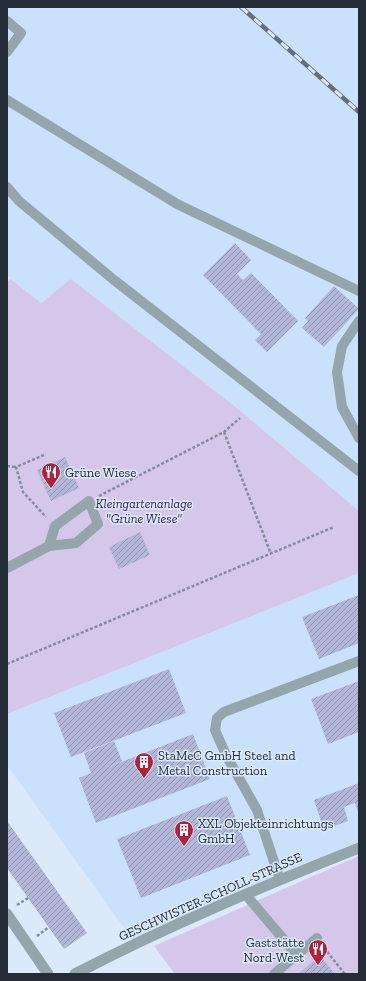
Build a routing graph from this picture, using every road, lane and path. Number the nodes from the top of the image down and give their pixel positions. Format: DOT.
graph roads {
  1 [pos="7,21"];
  2 [pos="7,52"];
  3 [pos="7,100"];
  4 [pos="7,187"];
  5 [pos="359,291"];
  6 [pos="359,321"];
  7 [pos="240,418"];
  8 [pos="224,432"];
  9 [pos="359,438"];
  10 [pos="44,455"];
  11 [pos="7,466"];
  12 [pos="16,467"];
  13 [pos="359,471"];
  14 [pos="89,502"];
  15 [pos="55,526"];
  16 [pos="334,528"];
  17 [pos="49,546"];
  18 [pos="271,554"];
  19 [pos="7,568"];
  20 [pos="359,661"];
  21 [pos="7,664"];
  22 [pos="359,848"];
  23 [pos="280,880"];
  24 [pos="246,895"];
  25 [pos="7,914"];
  26 [pos="317,938"];
  27 [pos="297,955"];
  28 [pos="48,974"];
  29 [pos="75,974"];
  30 [pos="274,974"];
  31 [pos="345,974"];
  1 -- 2 [label="lane"];
  3 -- 5 [label="lane"];
  4 -- 13 [label="lane"];
  6 -- 9 [label="lane"];
  7 -- 8 [label="path"];
  8 -- 14 [label="path"];
  8 -- 18 [label="path"];
  10 -- 12 [label="path"];
  11 -- 12 [label="path"];
  12 -- 15 [label="path"];
  14 -- 15 [label="lane"];
  14 -- 17 [label="lane"];
  15 -- 17 [label="lane"];
  16 -- 18 [label="path"];
  17 -- 19 [label="lane"];
  18 -- 21 [label="path"];
  20 -- 23 [label="lane"];
  22 -- 23 [label="street, GESCHWISTER-SCHOLL-STRASSE"];
  23 -- 24 [label="street, GESCHWISTER-SCHOLL-STRASSE"];
  24 -- 27 [label="lane"];
  24 -- 29 [label="street, GESCHWISTER-SCHOLL-STRASSE"];
  25 -- 28 [label="street"];
  26 -- 27 [label="lane"];
  26 -- 31 [label="path"];
  27 -- 30 [label="lane"];
}
